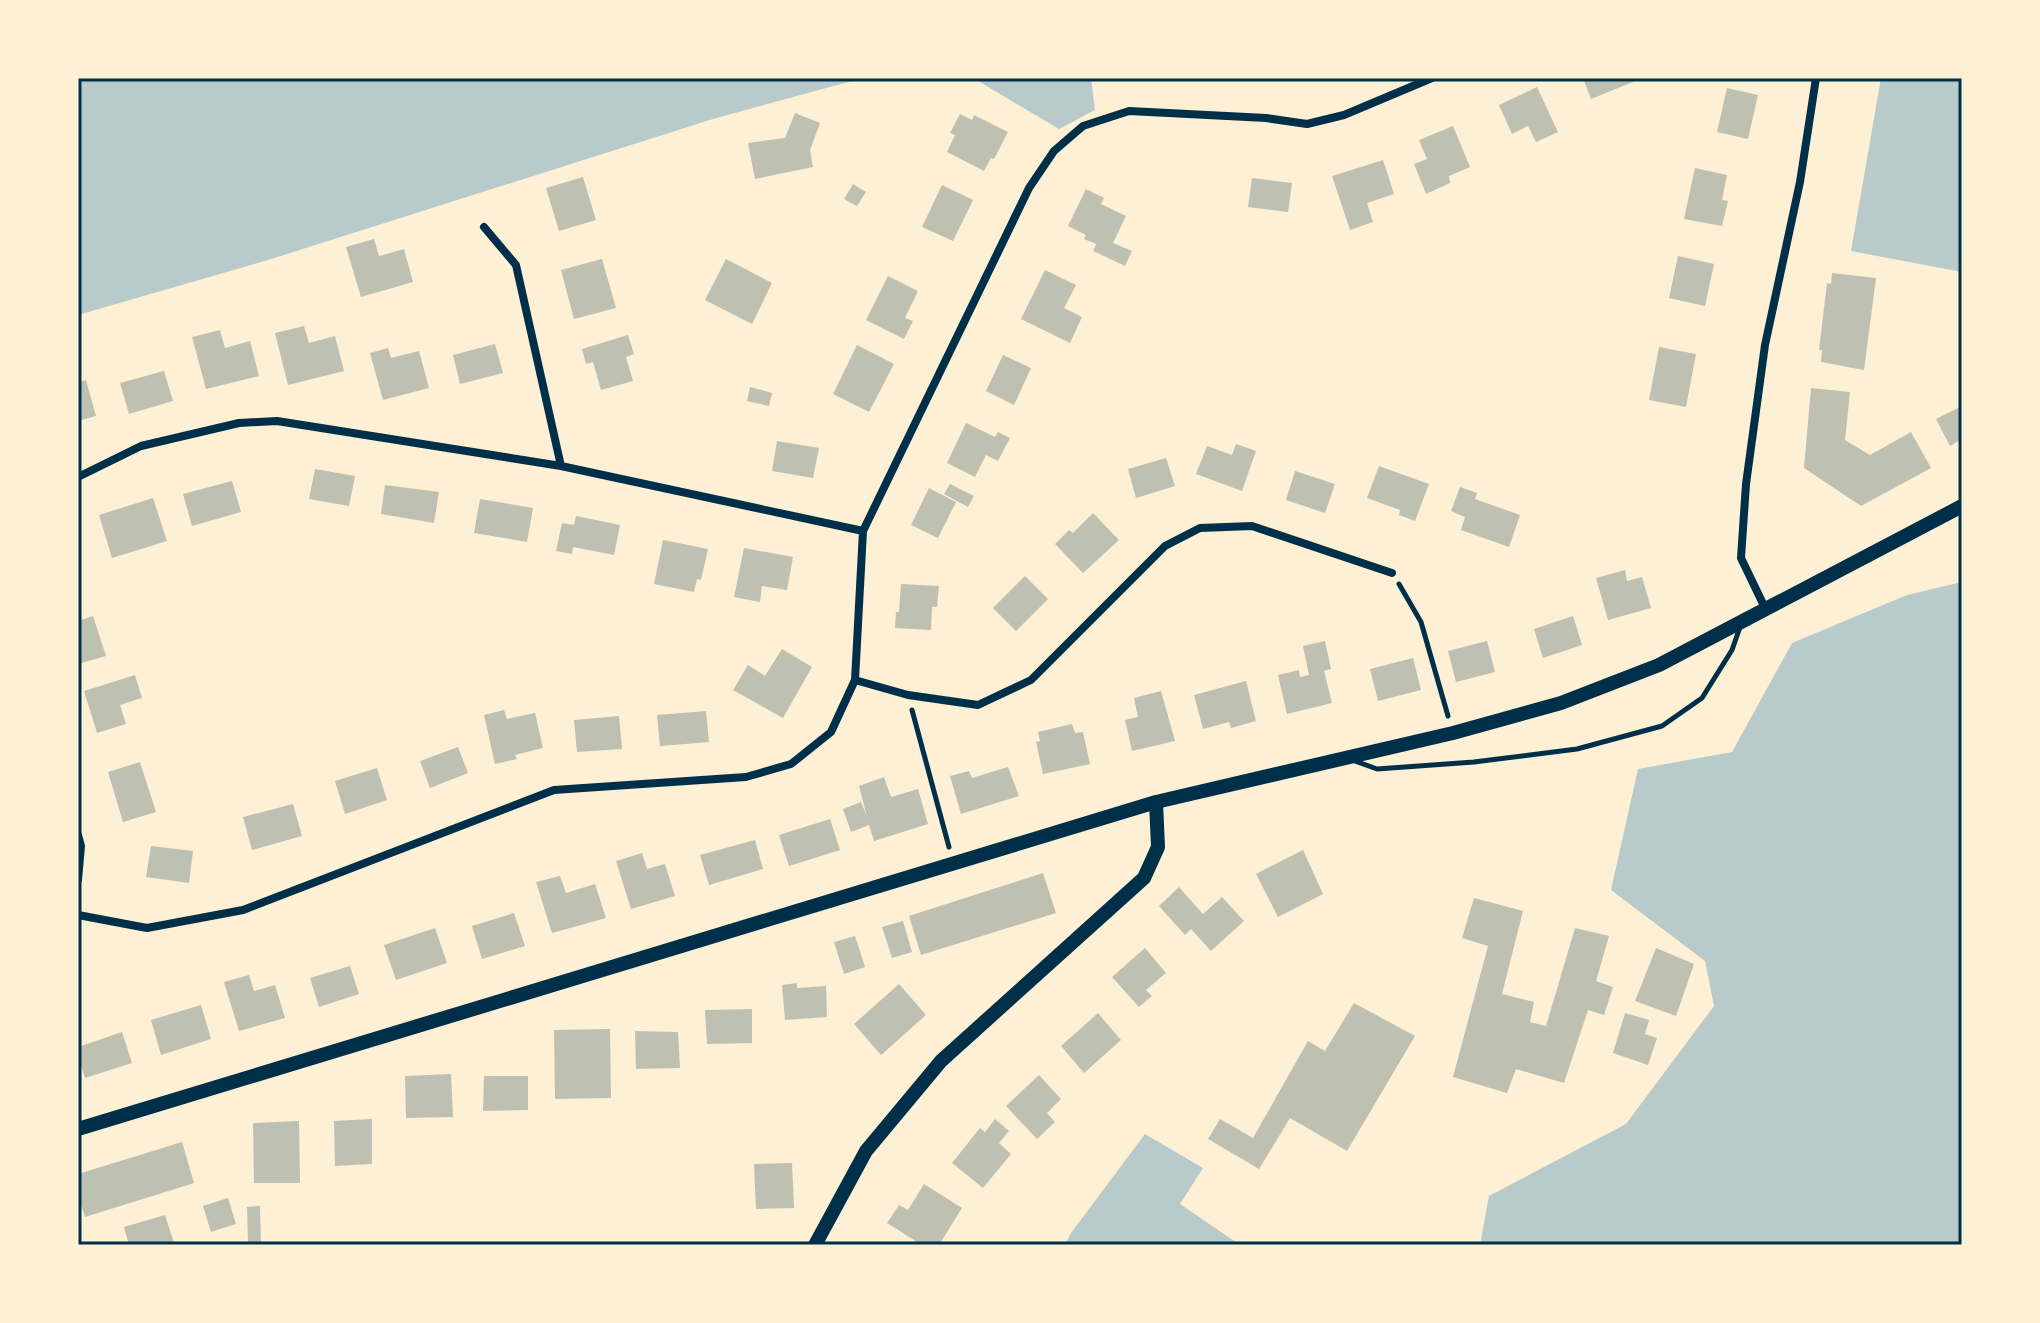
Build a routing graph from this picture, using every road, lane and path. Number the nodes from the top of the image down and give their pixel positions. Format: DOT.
graph roads {
  1 [pos="1432,78"];
  2 [pos="1816,78"];
  3 [pos="484,227"];
  4 [pos="561,466"];
  5 [pos="78,477"];
  6 [pos="1962,506"];
  7 [pos="863,531"];
  8 [pos="1392,573"];
  9 [pos="1766,610"];
  10 [pos="1742,622"];
  11 [pos="855,680"];
  12 [pos="908,695"];
  13 [pos="1453,733"];
  14 [pos="1346,758"];
  15 [pos="1156,802"];
  16 [pos="78,835"];
  17 [pos="953,863"];
  18 [pos="78,880"];
  19 [pos="78,915"];
  20 [pos="78,1129"];
  21 [pos="815,1245"];
  1 -- 7 [label="street"];
  2 -- 9 [label="street"];
  3 -- 4 [label="street"];
  4 -- 5 [label="street"];
  4 -- 7 [label="street"];
  6 -- 9 [label="street"];
  7 -- 11 [label="street"];
  8 -- 12 [label="street"];
  8 -- 13 [label="path"];
  9 -- 10 [label="street"];
  10 -- 13 [label="street"];
  10 -- 14 [label="lane"];
  11 -- 12 [label="street"];
  11 -- 19 [label="street"];
  12 -- 17 [label="path"];
  13 -- 14 [label="street"];
  14 -- 15 [label="street"];
  15 -- 17 [label="street"];
  15 -- 21 [label="street"];
  16 -- 18 [label="street"];
  17 -- 20 [label="street"];
}
